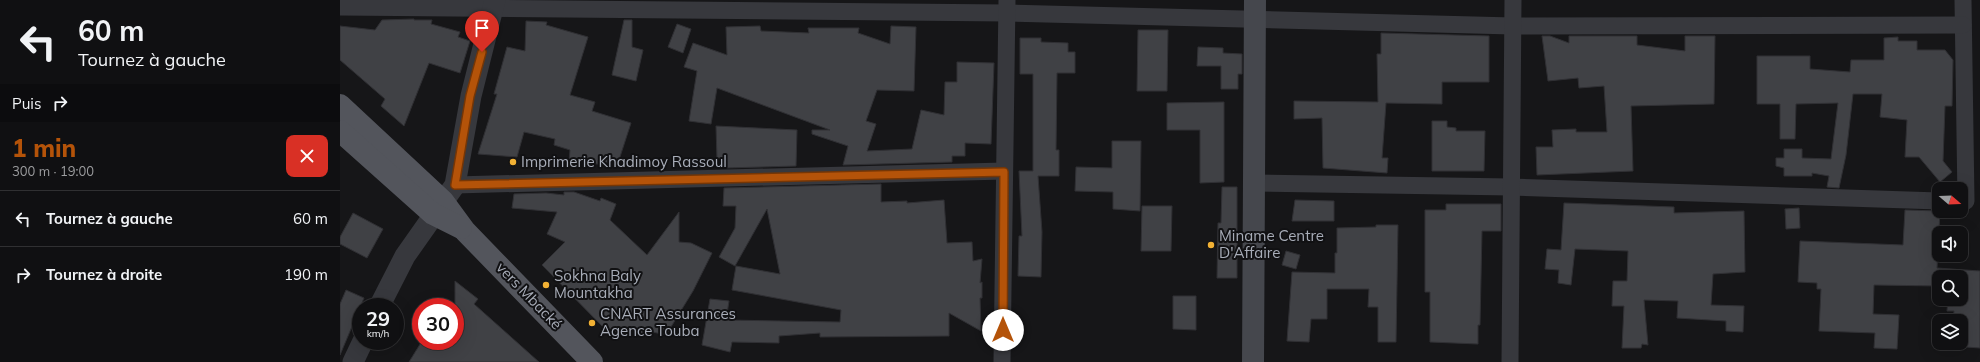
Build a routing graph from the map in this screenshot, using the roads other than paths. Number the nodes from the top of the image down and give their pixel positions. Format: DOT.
graph roads {
  1 [pos="1513,0"];
  2 [pos="1963,0"];
  3 [pos="494,4"];
  4 [pos="340,7"];
  5 [pos="1007,7"];
  6 [pos="1254,10"];
  7 [pos="1963,25"];
  8 [pos="1513,26"];
  9 [pos="340,105"];
  10 [pos="340,131"];
  11 [pos="1004,172"];
  12 [pos="1254,183"];
  13 [pos="1511,187"];
  14 [pos="444,200"];
  15 [pos="1932,200"];
  16 [pos="1969,202"];
  17 [pos="383,298"];
  18 [pos="359,350"];
  19 [pos="353,362"];
  20 [pos="592,362"];
  21 [pos="1002,362"];
  22 [pos="1253,362"];
  23 [pos="1510,362"];
  1 -- 8 [label="street"];
  2 -- 7 [label="street"];
  3 -- 4 [label="street"];
  3 -- 5 [label="street"];
  3 -- 14 [label="street"];
  5 -- 6 [label="street"];
  5 -- 11 [label="street"];
  6 -- 8 [label="street"];
  6 -- 12 [label="main road"];
  7 -- 8 [label="street"];
  7 -- 16 [label="street"];
  8 -- 13 [label="street"];
  9 -- 14 [label="main road, vers Mbacké"];
  10 -- 14 [label="main road, vers Mbacké"];
  11 -- 14 [label="street"];
  11 -- 21 [label="street"];
  12 -- 13 [label="street"];
  12 -- 22 [label="main road"];
  13 -- 15 [label="street"];
  13 -- 23 [label="street"];
  14 -- 17 [label="street"];
  14 -- 20 [label="main road, vers Mbacké"];
  18 -- 19 [label="street"];
}
